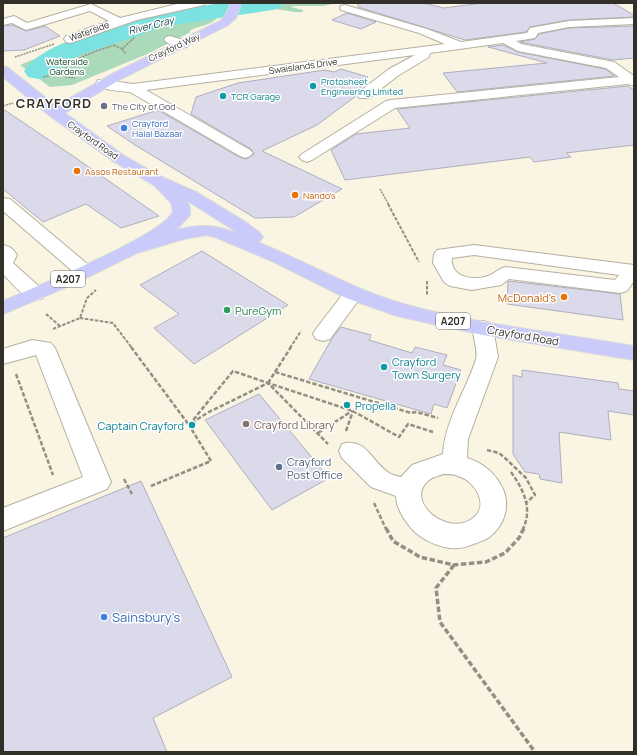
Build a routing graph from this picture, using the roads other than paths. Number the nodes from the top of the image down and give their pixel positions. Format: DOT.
graph roads {
  1 [pos="79,3"];
  2 [pos="200,3"];
  3 [pos="236,3"];
  4 [pos="88,5"];
  5 [pos="9,8"];
  6 [pos="345,8"];
  7 [pos="117,21"];
  8 [pos="634,21"];
  9 [pos="3,22"];
  10 [pos="531,36"];
  11 [pos="70,39"];
  12 [pos="503,39"];
  13 [pos="170,40"];
  14 [pos="183,44"];
  15 [pos="460,45"];
  16 [pos="423,50"];
  17 [pos="625,62"];
  18 [pos="5,71"];
  19 [pos="632,81"];
  20 [pos="103,84"];
  21 [pos="133,88"];
  22 [pos="364,95"];
  23 [pos="33,96"];
  24 [pos="12,98"];
  25 [pos="55,113"];
  26 [pos="245,153"];
  27 [pos="307,157"];
  28 [pos="156,180"];
  29 [pos="4,204"];
  30 [pos="133,249"];
  31 [pos="3,250"];
  32 [pos="281,258"];
  33 [pos="627,270"];
  34 [pos="84,271"];
  35 [pos="36,294"];
  36 [pos="353,294"];
  37 [pos="3,308"];
  38 [pos="483,328"];
  39 [pos="323,334"];
  40 [pos="634,353"];
  41 [pos="6,356"];
  42 [pos="342,443"];
  43 [pos="455,464"];
  44 [pos="408,490"];
  45 [pos="3,520"];
  1 -- 5 [label="street"];
  2 -- 7 [label="street, Waterside"];
  3 -- 14 [label="main road, Crayford Way"];
  4 -- 7 [label="street"];
  4 -- 9 [label="street"];
  6 -- 15 [label="street"];
  7 -- 11 [label="street, Waterside"];
  8 -- 10 [label="street, Swaislands Drive"];
  10 -- 12 [label="street, Swaislands Drive"];
  10 -- 17 [label="street"];
  12 -- 15 [label="street, Swaislands Drive"];
  12 -- 19 [label="street"];
  13 -- 14 [label="street"];
  14 -- 20 [label="main road, Crayford Way"];
  15 -- 16 [label="street, Swaislands Drive"];
  16 -- 21 [label="street, Swaislands Drive"];
  16 -- 22 [label="street"];
  18 -- 23 [label="main road, Crayford Road"];
  19 -- 27 [label="street"];
  20 -- 21 [label="street, Swaislands Drive"];
  20 -- 23 [label="main road, Crayford Way"];
  20 -- 25 [label="main road, Crayford Way"];
  21 -- 26 [label="street"];
  23 -- 24 [label="main road, Crayford Way"];
  23 -- 25 [label="main road, Crayford Road / A207"];
  25 -- 28 [label="main road, Crayford Road / A207"];
  28 -- 30 [label="main road, Crayford Road / A207"];
  28 -- 32 [label="main road, Crayford Road / A207"];
  29 -- 34 [label="street"];
  30 -- 32 [label="main road, Crayford Road / A207"];
  30 -- 34 [label="main road, A207"];
  31 -- 35 [label="street"];
  32 -- 36 [label="main road, Crayford Road / A207"];
  33 -- 33 [label="street"];
  34 -- 35 [label="main road, A207"];
  35 -- 37 [label="main road, A207"];
  36 -- 38 [label="main road, Crayford Road / A207"];
  36 -- 39 [label="street"];
  38 -- 40 [label="main road, Crayford Road / A207"];
  38 -- 43 [label="street"];
  41 -- 45 [label="street"];
  42 -- 44 [label="street"];
  43 -- 44 [label="street"];
  43 -- 44 [label="street"];
}
